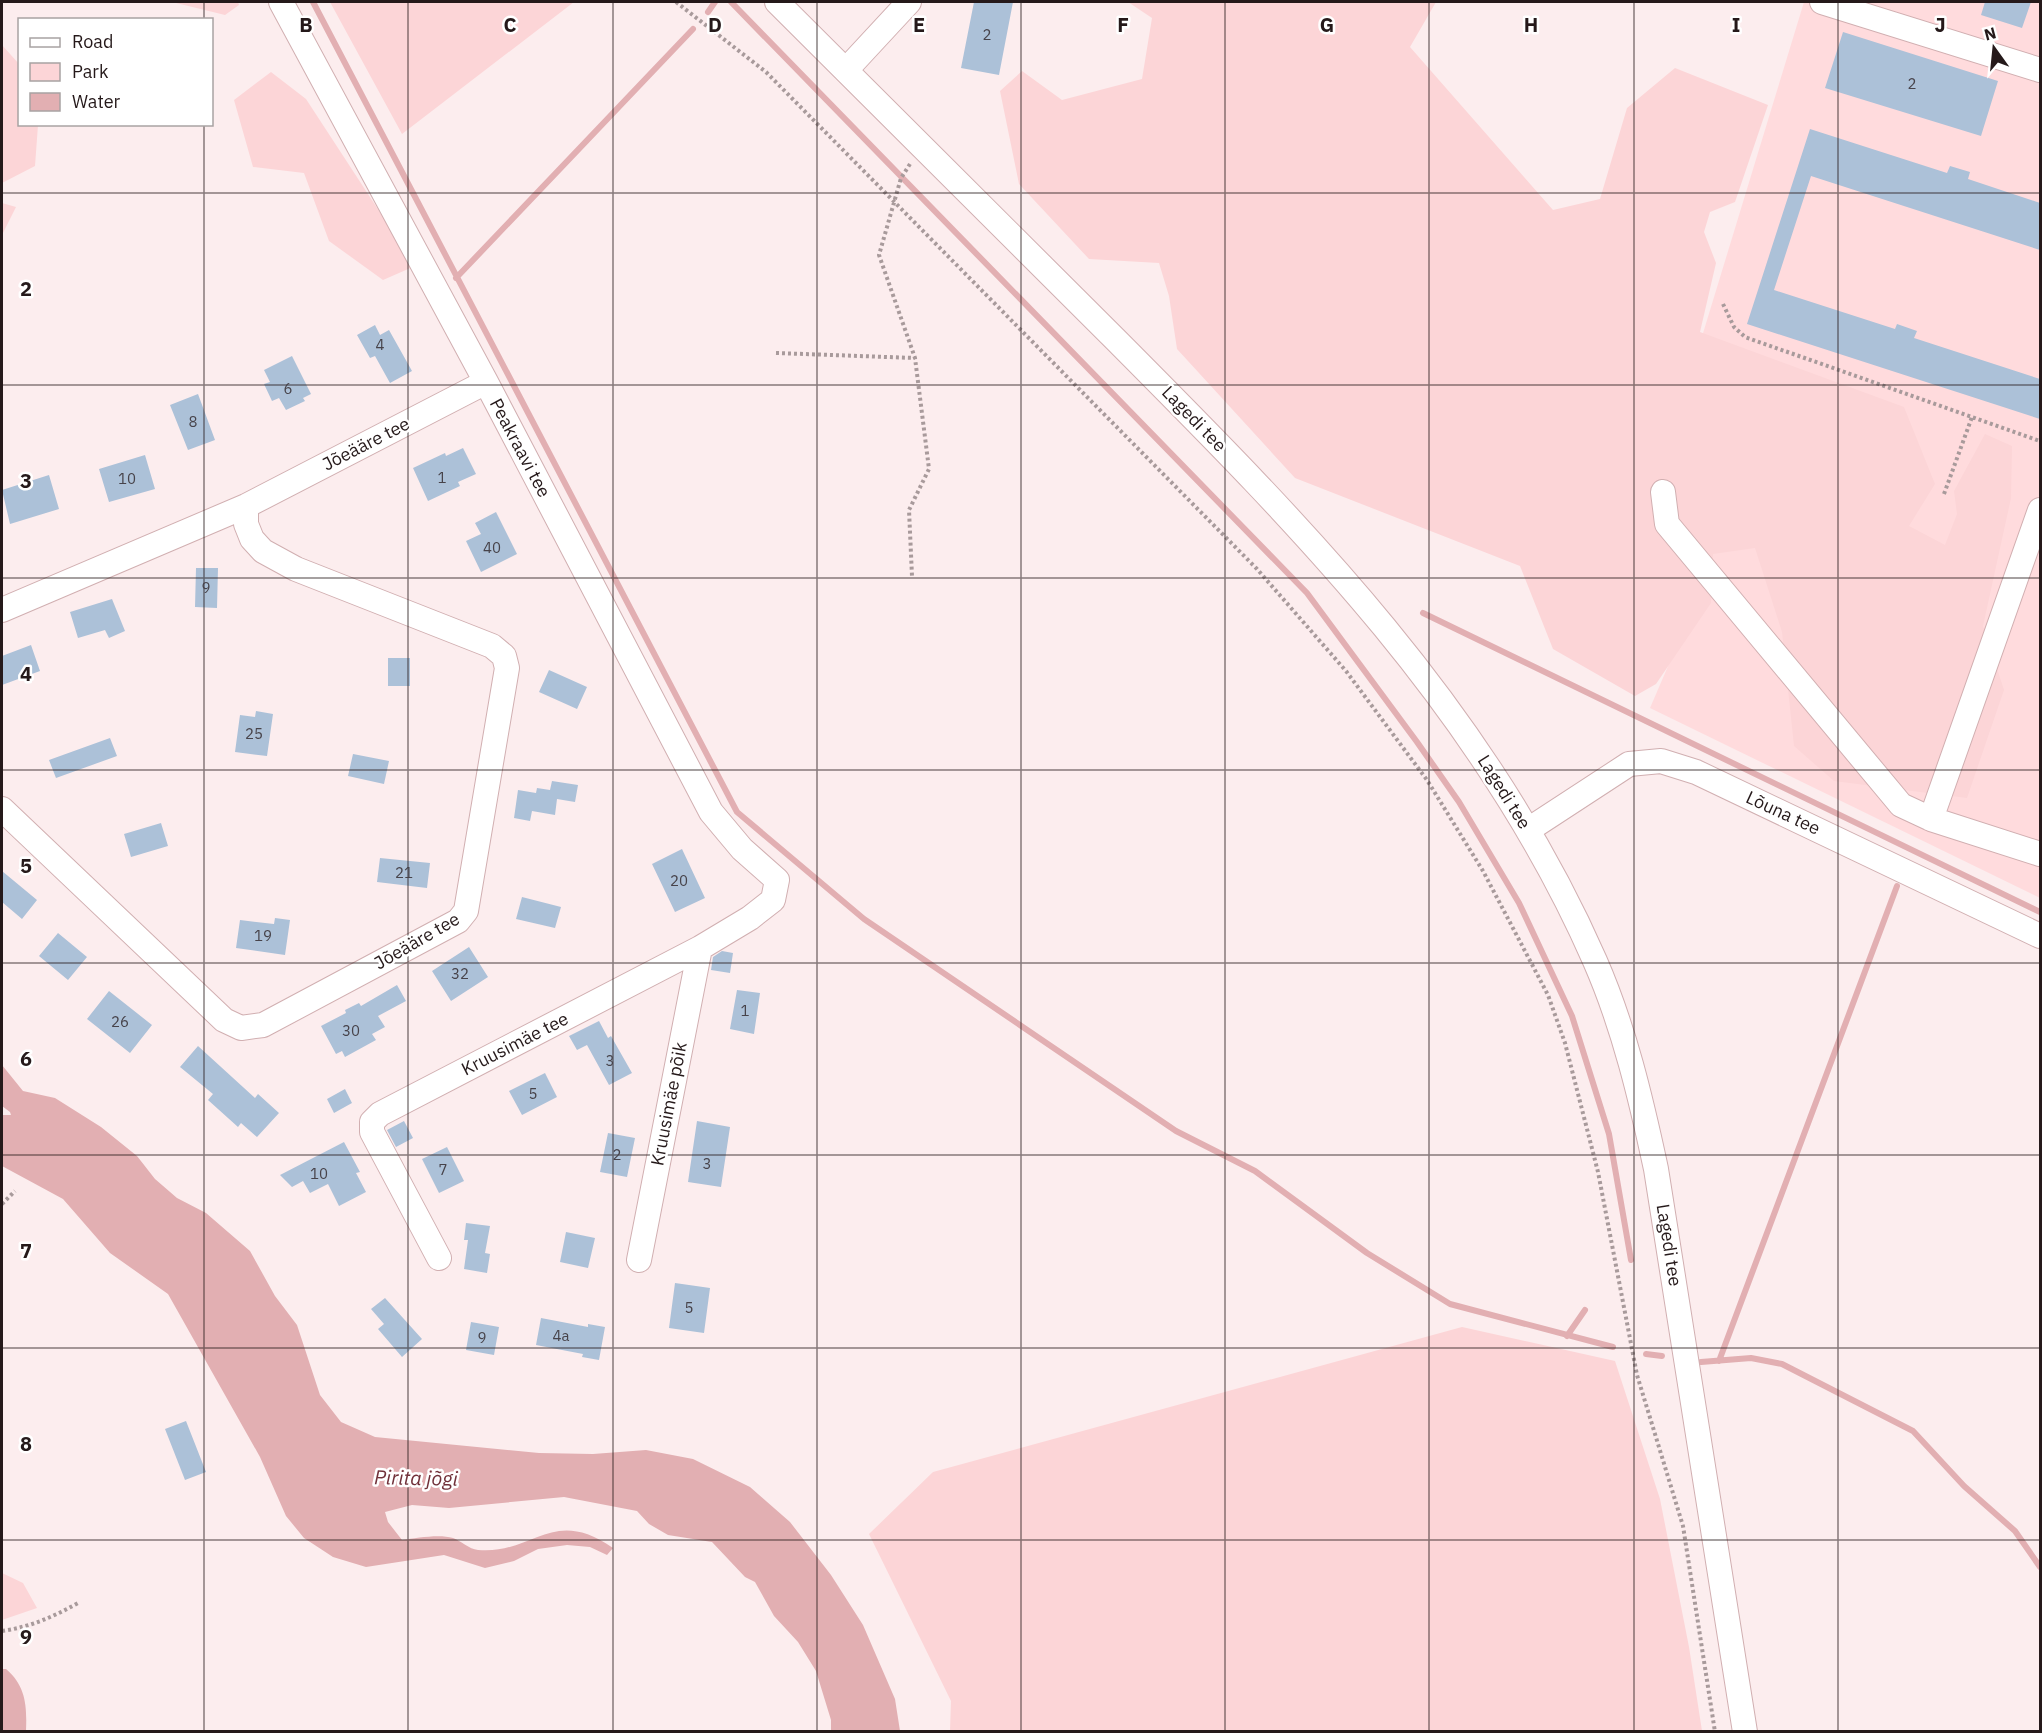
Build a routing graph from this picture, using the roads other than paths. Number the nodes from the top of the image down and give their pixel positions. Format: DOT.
graph roads {
  1 [pos="281,2"];
  2 [pos="777,2"];
  3 [pos="909,2"];
  4 [pos="1822,2"];
  5 [pos="846,70"];
  6 [pos="2040,70"];
  7 [pos="486,382"];
  8 [pos="1663,492"];
  9 [pos="246,506"];
  10 [pos="2040,510"];
  11 [pos="2,610"];
  12 [pos="2,809"];
  13 [pos="1931,819"];
  14 [pos="1528,830"];
  15 [pos="2040,854"];
  16 [pos="777,880"];
  17 [pos="2040,936"];
  18 [pos="700,948"];
  19 [pos="439,1257"];
  20 [pos="639,1260"];
  21 [pos="1745,1731"];
  1 -- 7 [label="street, Peakraavi tee"];
  2 -- 5 [label="street, Lagedi tee"];
  3 -- 5 [label="street"];
  4 -- 6 [label="street"];
  5 -- 14 [label="street, Lagedi tee"];
  7 -- 9 [label="street, Jõeääre tee"];
  7 -- 16 [label="street, Peakraavi tee"];
  8 -- 13 [label="street"];
  9 -- 11 [label="street, Jõeääre tee"];
  9 -- 12 [label="street, Jõeääre tee"];
  10 -- 13 [label="street"];
  13 -- 15 [label="street"];
  14 -- 17 [label="street, Lõuna tee"];
  14 -- 21 [label="street, Lagedi tee"];
  16 -- 18 [label="street, Kruusimäe tee"];
  18 -- 19 [label="street, Kruusimäe tee"];
  18 -- 20 [label="street, Kruusimäe põik"];
}
